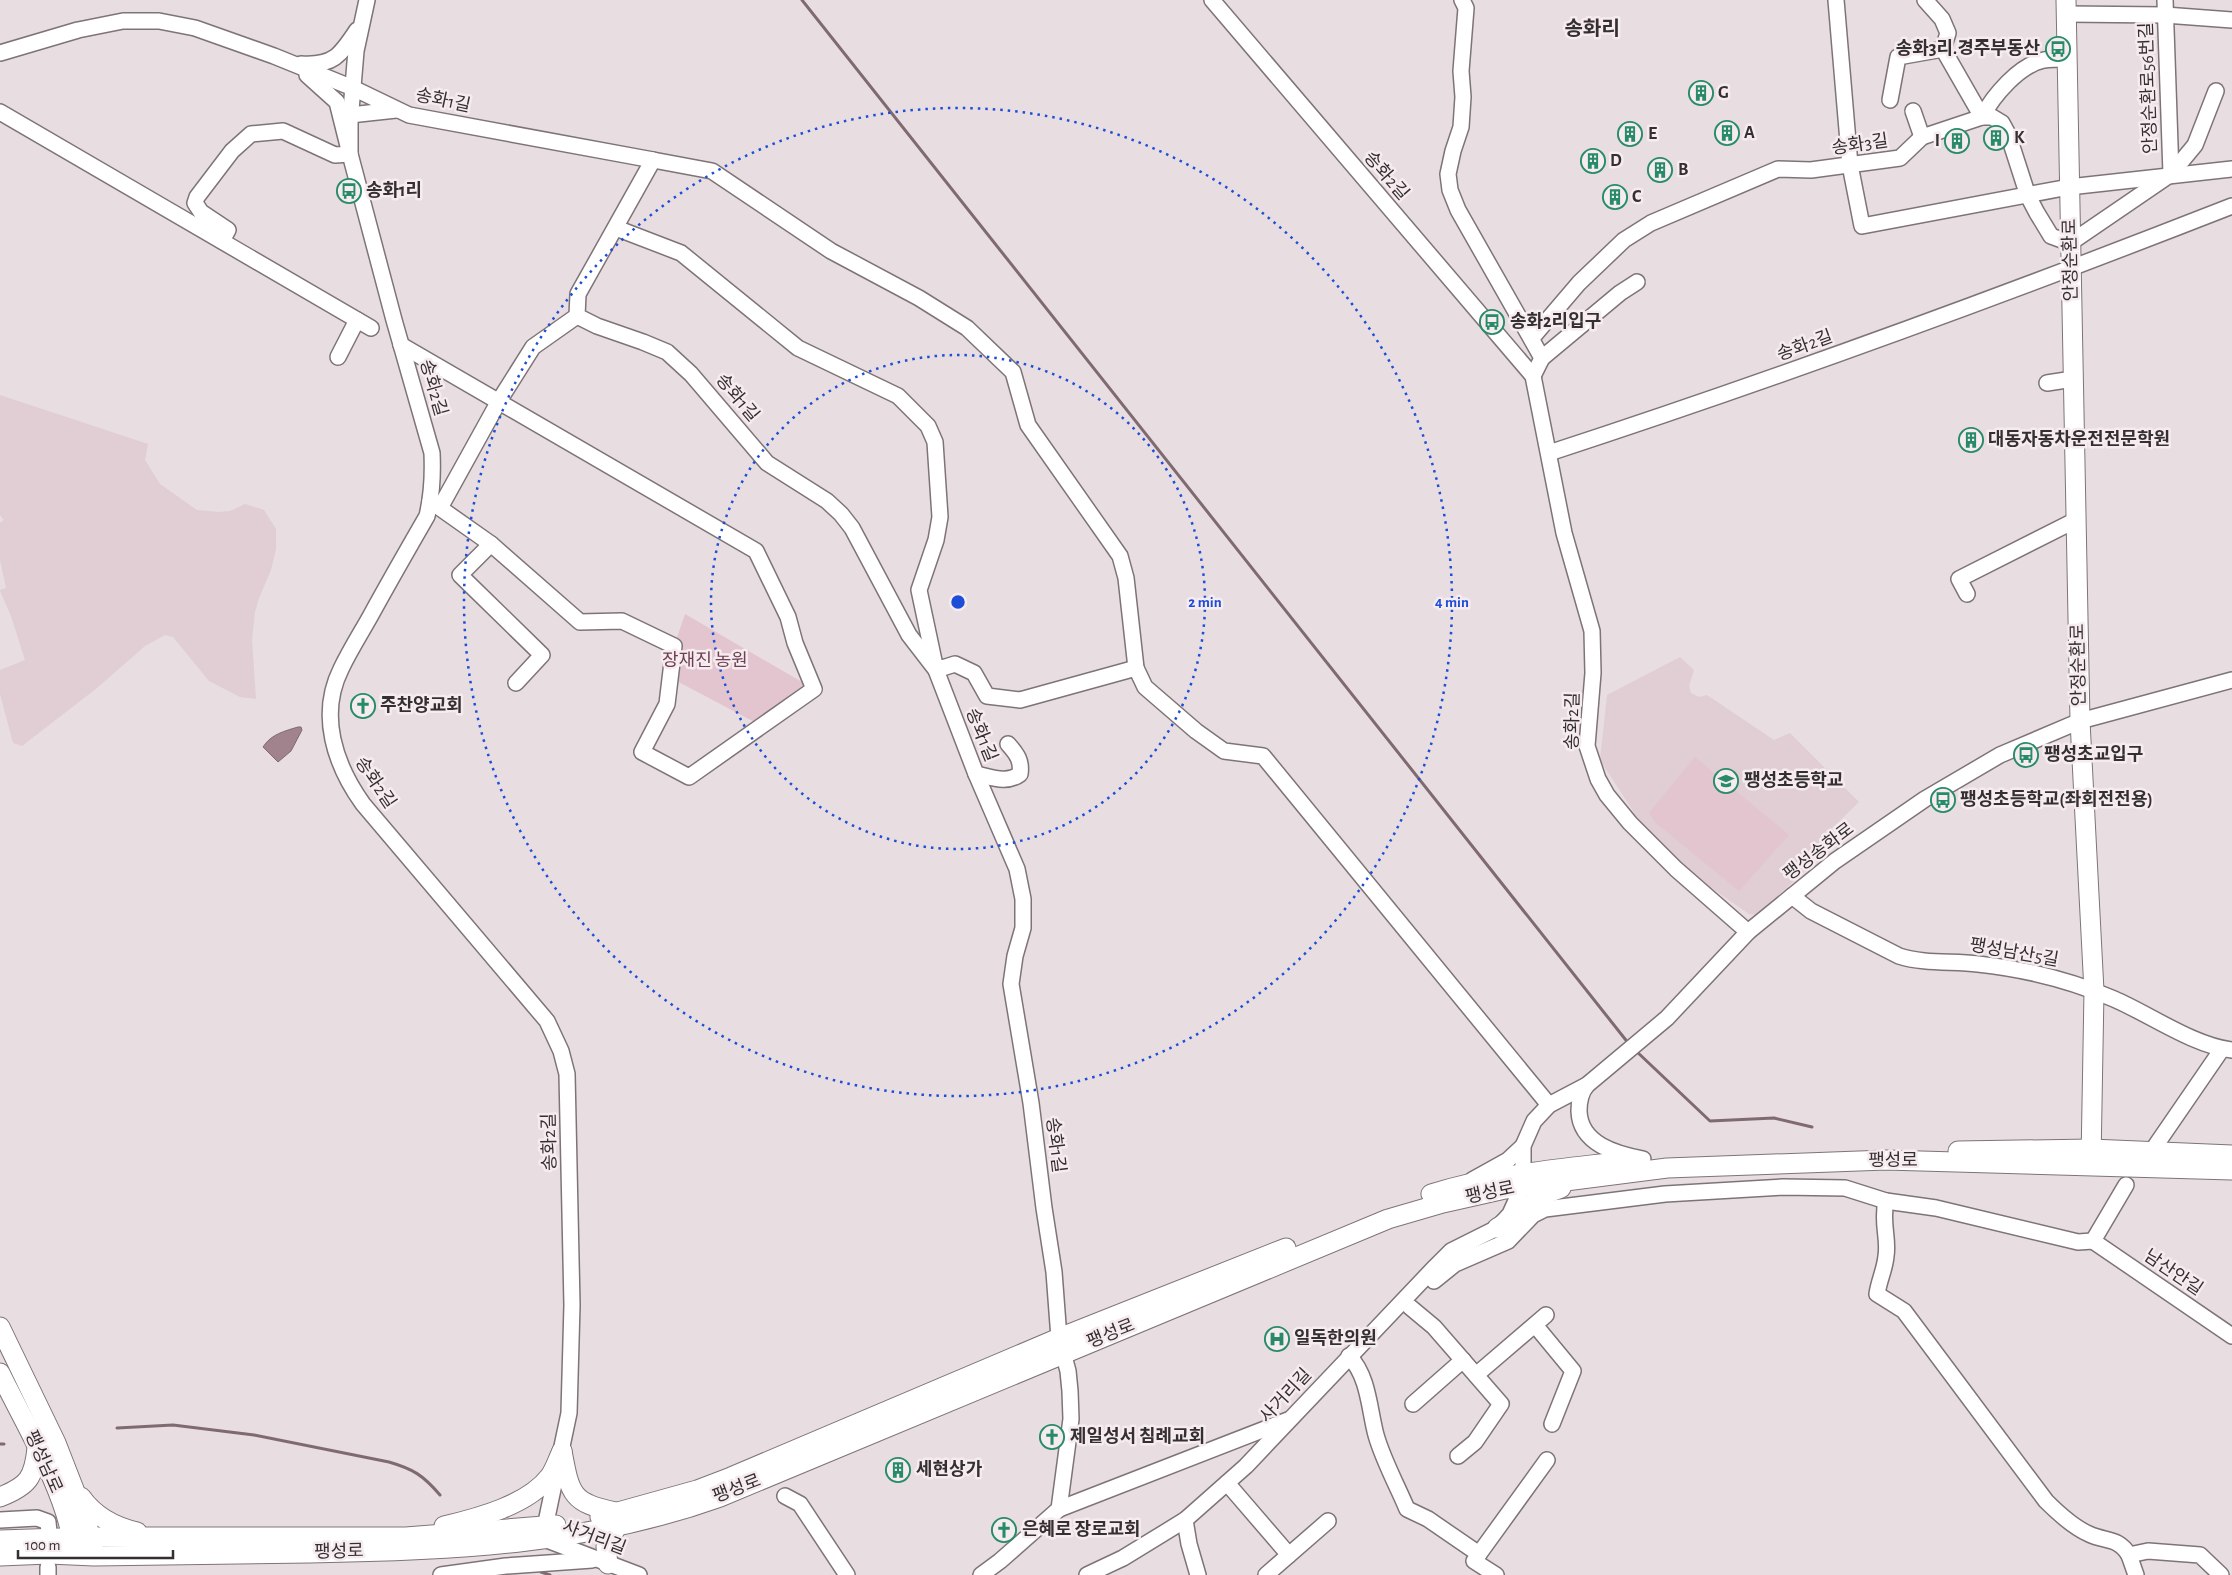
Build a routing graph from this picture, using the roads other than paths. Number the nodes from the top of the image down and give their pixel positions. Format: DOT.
graph roads {
  1 [pos="367,0"];
  2 [pos="1212,0"];
  3 [pos="1462,0"];
  4 [pos="1836,0"];
  5 [pos="1925,0"];
  6 [pos="2066,7"];
  7 [pos="2165,8"];
  8 [pos="2232,20"];
  9 [pos="362,23"];
  10 [pos="1943,49"];
  11 [pos="0,53"];
  12 [pos="2067,59"];
  13 [pos="293,64"];
  14 [pos="352,88"];
  15 [pos="2216,90"];
  16 [pos="1890,100"];
  17 [pos="397,109"];
  18 [pos="1913,111"];
  19 [pos="0,112"];
  20 [pos="350,115"];
  21 [pos="1982,117"];
  22 [pos="1922,137"];
  23 [pos="350,154"];
  24 [pos="653,160"];
  25 [pos="1850,165"];
  26 [pos="2232,169"];
  27 [pos="2171,174"];
  28 [pos="2070,187"];
  29 [pos="2028,196"];
  30 [pos="2232,206"];
  31 [pos="616,228"];
  32 [pos="222,241"];
  33 [pos="2070,242"];
  34 [pos="2071,269"];
  35 [pos="1637,282"];
  36 [pos="577,316"];
  37 [pos="357,320"];
  38 [pos="371,328"];
  39 [pos="1532,338"];
  40 [pos="401,345"];
  41 [pos="338,357"];
  42 [pos="1542,358"];
  43 [pos="1533,376"];
  44 [pos="2073,379"];
  45 [pos="2047,382"];
  46 [pos="500,401"];
  47 [pos="1549,453"];
  48 [pos="436,504"];
  49 [pos="2076,520"];
  50 [pos="491,544"];
  51 [pos="1967,594"];
  52 [pos="1136,668"];
  53 [pos="936,670"];
  54 [pos="2232,680"];
  55 [pos="516,683"];
  56 [pos="2080,721"];
  57 [pos="1008,744"];
  58 [pos="976,774"];
  59 [pos="1792,896"];
  60 [pos="1748,932"];
  61 [pos="2094,991"];
  62 [pos="2227,1049"];
  63 [pos="1587,1085"];
  64 [pos="1549,1105"];
  65 [pos="2091,1110"];
  66 [pos="1523,1146"];
  67 [pos="2156,1146"];
  68 [pos="2048,1149"];
  69 [pos="2125,1150"];
  70 [pos="2232,1155"];
  71 [pos="2091,1158"];
  72 [pos="1643,1159"];
  73 [pos="1667,1168"];
  74 [pos="2232,1170"];
  75 [pos="1521,1180"];
  76 [pos="1579,1181"];
  77 [pos="1466,1183"];
  78 [pos="2126,1185"];
  79 [pos="1665,1194"];
  80 [pos="1886,1202"];
  81 [pos="1497,1228"];
  82 [pos="2093,1241"];
  83 [pos="1410,1306"];
  84 [pos="0,1327"];
  85 [pos="2232,1336"];
  86 [pos="1061,1346"];
  87 [pos="1352,1360"];
  88 [pos="1463,1360"];
  89 [pos="23,1373"];
  90 [pos="1476,1375"];
  91 [pos="1,1377"];
  92 [pos="1413,1404"];
  93 [pos="1290,1420"];
  94 [pos="1552,1424"];
  95 [pos="37,1448"];
  96 [pos="562,1451"];
  97 [pos="1458,1456"];
  98 [pos="1547,1460"];
  99 [pos="69,1477"];
  100 [pos="1227,1483"];
  101 [pos="785,1496"];
  102 [pos="0,1497"];
  103 [pos="1058,1509"];
  104 [pos="617,1519"];
  105 [pos="0,1520"];
  106 [pos="1185,1520"];
  107 [pos="1328,1521"];
  108 [pos="49,1532"];
  109 [pos="546,1534"];
  110 [pos="91,1537"];
  111 [pos="160,1537"];
  112 [pos="383,1538"];
  113 [pos="0,1540"];
  114 [pos="73,1547"];
  115 [pos="1479,1554"];
  116 [pos="1289,1555"];
  117 [pos="2129,1555"];
  118 [pos="0,1556"];
  119 [pos="94,1556"];
  120 [pos="602,1562"];
  121 [pos="1096,1573"];
  122 [pos="441,1575"];
  123 [pos="639,1575"];
  124 [pos="847,1575"];
  125 [pos="981,1575"];
  126 [pos="1198,1575"];
  127 [pos="1266,1575"];
  128 [pos="1496,1575"];
  129 [pos="2136,1575"];
  130 [pos="2221,1575"];
  1 -- 9 [label="street, 송화2길"];
  2 -- 43 [label="street, 송화2길"];
  3 -- 39 [label="street"];
  4 -- 25 [label="street"];
  5 -- 10 [label="street"];
  6 -- 7 [label="street"];
  6 -- 12 [label="main road, 안정순환로"];
  7 -- 8 [label="street"];
  7 -- 27 [label="street, 안정순환로56번길"];
  9 -- 13 [label="street"];
  9 -- 14 [label="street, 송화2길"];
  10 -- 16 [label="street"];
  10 -- 21 [label="street"];
  11 -- 13 [label="street, 송화1길"];
  12 -- 21 [label="street"];
  12 -- 28 [label="main road, 안정순환로"];
  13 -- 14 [label="street, 송화1길"];
  13 -- 23 [label="street"];
  14 -- 17 [label="street, 송화1길"];
  14 -- 20 [label="street, 송화2길"];
  15 -- 27 [label="street"];
  17 -- 20 [label="street"];
  17 -- 24 [label="street, 송화1길"];
  18 -- 22 [label="street"];
  19 -- 32 [label="street"];
  20 -- 23 [label="street, 송화2길"];
  21 -- 22 [label="street, 송화3길"];
  21 -- 29 [label="street"];
  22 -- 25 [label="street, 송화3길"];
  23 -- 32 [label="street"];
  23 -- 40 [label="street, 송화2길"];
  24 -- 31 [label="street"];
  24 -- 52 [label="street, 송화1길"];
  25 -- 29 [label="street"];
  25 -- 39 [label="street, 송화3길"];
  26 -- 27 [label="street"];
  27 -- 28 [label="street"];
  27 -- 33 [label="street"];
  28 -- 29 [label="street"];
  28 -- 33 [label="main road, 안정순환로"];
  29 -- 33 [label="street"];
  30 -- 34 [label="street, 송화2길"];
  31 -- 36 [label="street"];
  31 -- 53 [label="street"];
  32 -- 37 [label="street"];
  33 -- 34 [label="main road, 안정순환로"];
  34 -- 44 [label="main road, 안정순환로"];
  34 -- 47 [label="street, 송화2길"];
  35 -- 42 [label="street"];
  36 -- 46 [label="street"];
  36 -- 53 [label="street, 송화1길"];
  37 -- 38 [label="street"];
  37 -- 41 [label="street"];
  39 -- 42 [label="street"];
  40 -- 46 [label="street"];
  40 -- 48 [label="street, 송화2길"];
  42 -- 43 [label="street"];
  43 -- 47 [label="street, 송화2길"];
  44 -- 45 [label="street"];
  44 -- 49 [label="main road, 안정순환로"];
  46 -- 48 [label="street"];
  46 -- 50 [label="street"];
  47 -- 60 [label="street, 송화2길"];
  48 -- 50 [label="street"];
  48 -- 96 [label="street, 송화2길"];
  49 -- 51 [label="street"];
  49 -- 56 [label="main road, 안정순환로"];
  50 -- 55 [label="street"];
  52 -- 53 [label="street"];
  52 -- 64 [label="street"];
  53 -- 58 [label="street, 송화1길"];
  54 -- 56 [label="street, 팽성송화로"];
  56 -- 59 [label="street, 팽성송화로"];
  56 -- 61 [label="main road, 안정순환로"];
  57 -- 58 [label="street"];
  58 -- 86 [label="street, 송화1길"];
  59 -- 60 [label="street, 팽성송화로"];
  59 -- 61 [label="street, 팽성남산5길"];
  60 -- 63 [label="street, 팽성송화로"];
  61 -- 62 [label="street, 팽성남산5길"];
  61 -- 65 [label="main road, 안정순환로"];
  62 -- 67 [label="street"];
  63 -- 64 [label="street, 팽성송화로"];
  63 -- 72 [label="street"];
  64 -- 66 [label="street, 팽성송화로"];
  65 -- 68 [label="main road"];
  65 -- 69 [label="main road"];
  65 -- 71 [label="main road, 안정순환로"];
  66 -- 75 [label="street, 팽성송화로"];
  66 -- 77 [label="street"];
  68 -- 71 [label="main road, 팽성로"];
  68 -- 72 [label="main road, 팽성로"];
  69 -- 70 [label="main road, 팽성로"];
  69 -- 71 [label="main road, 팽성로"];
  71 -- 73 [label="main road, 팽성로"];
  71 -- 74 [label="main road, 팽성로"];
  72 -- 75 [label="main road, 팽성로"];
  73 -- 76 [label="main road, 팽성로"];
  73 -- 79 [label="street"];
  75 -- 76 [label="main road, 팽성로"];
  75 -- 77 [label="main road, 팽성로"];
  75 -- 81 [label="street, 사거리길"];
  75 -- 86 [label="main road, 팽성로"];
  76 -- 81 [label="main road"];
  77 -- 86 [label="main road, 팽성로"];
  78 -- 82 [label="street"];
  79 -- 80 [label="street"];
  79 -- 83 [label="street"];
  80 -- 82 [label="street"];
  80 -- 117 [label="street"];
  81 -- 87 [label="street, 사거리길"];
  82 -- 85 [label="street, 남산안길"];
  83 -- 87 [label="street"];
  83 -- 88 [label="street"];
  84 -- 89 [label="main road"];
  86 -- 103 [label="street, 송화1길"];
  86 -- 104 [label="main road, 팽성로"];
  87 -- 93 [label="street, 사거리길"];
  87 -- 115 [label="street"];
  88 -- 90 [label="street"];
  88 -- 92 [label="street"];
  89 -- 91 [label="street"];
  89 -- 99 [label="main road"];
  90 -- 94 [label="street"];
  90 -- 97 [label="street"];
  91 -- 95 [label="main road, 팽성남로"];
  93 -- 100 [label="street, 사거리길"];
  93 -- 103 [label="street"];
  95 -- 102 [label="main road"];
  95 -- 114 [label="main road, 팽성남로"];
  96 -- 104 [label="main road"];
  96 -- 109 [label="street, 송화2길"];
  96 -- 112 [label="main road"];
  98 -- 115 [label="street"];
  99 -- 110 [label="main road, 팽성남로"];
  99 -- 111 [label="main road"];
  100 -- 106 [label="street, 사거리길"];
  100 -- 116 [label="street"];
  101 -- 124 [label="street"];
  103 -- 125 [label="street"];
  104 -- 109 [label="main road, 팽성로"];
  104 -- 120 [label="main road"];
  105 -- 108 [label="street"];
  106 -- 121 [label="street, 사거리길"];
  106 -- 126 [label="street"];
  107 -- 116 [label="street"];
  109 -- 112 [label="main road, 팽성로"];
  109 -- 119 [label="main road, 팽성로"];
  109 -- 120 [label="street, 사거리길"];
  110 -- 111 [label="main road, 팽성로"];
  110 -- 114 [label="main road, 팽성로"];
  110 -- 119 [label="main road, 팽성남로"];
  111 -- 112 [label="main road, 팽성로"];
  113 -- 114 [label="main road, 팽성로"];
  114 -- 118 [label="main road, 팽성로"];
  114 -- 119 [label="main road, 팽성로"];
  115 -- 128 [label="street"];
  116 -- 127 [label="street"];
  117 -- 129 [label="street"];
  117 -- 130 [label="street"];
  120 -- 122 [label="street"];
  120 -- 123 [label="street, 사거리길"];
}
